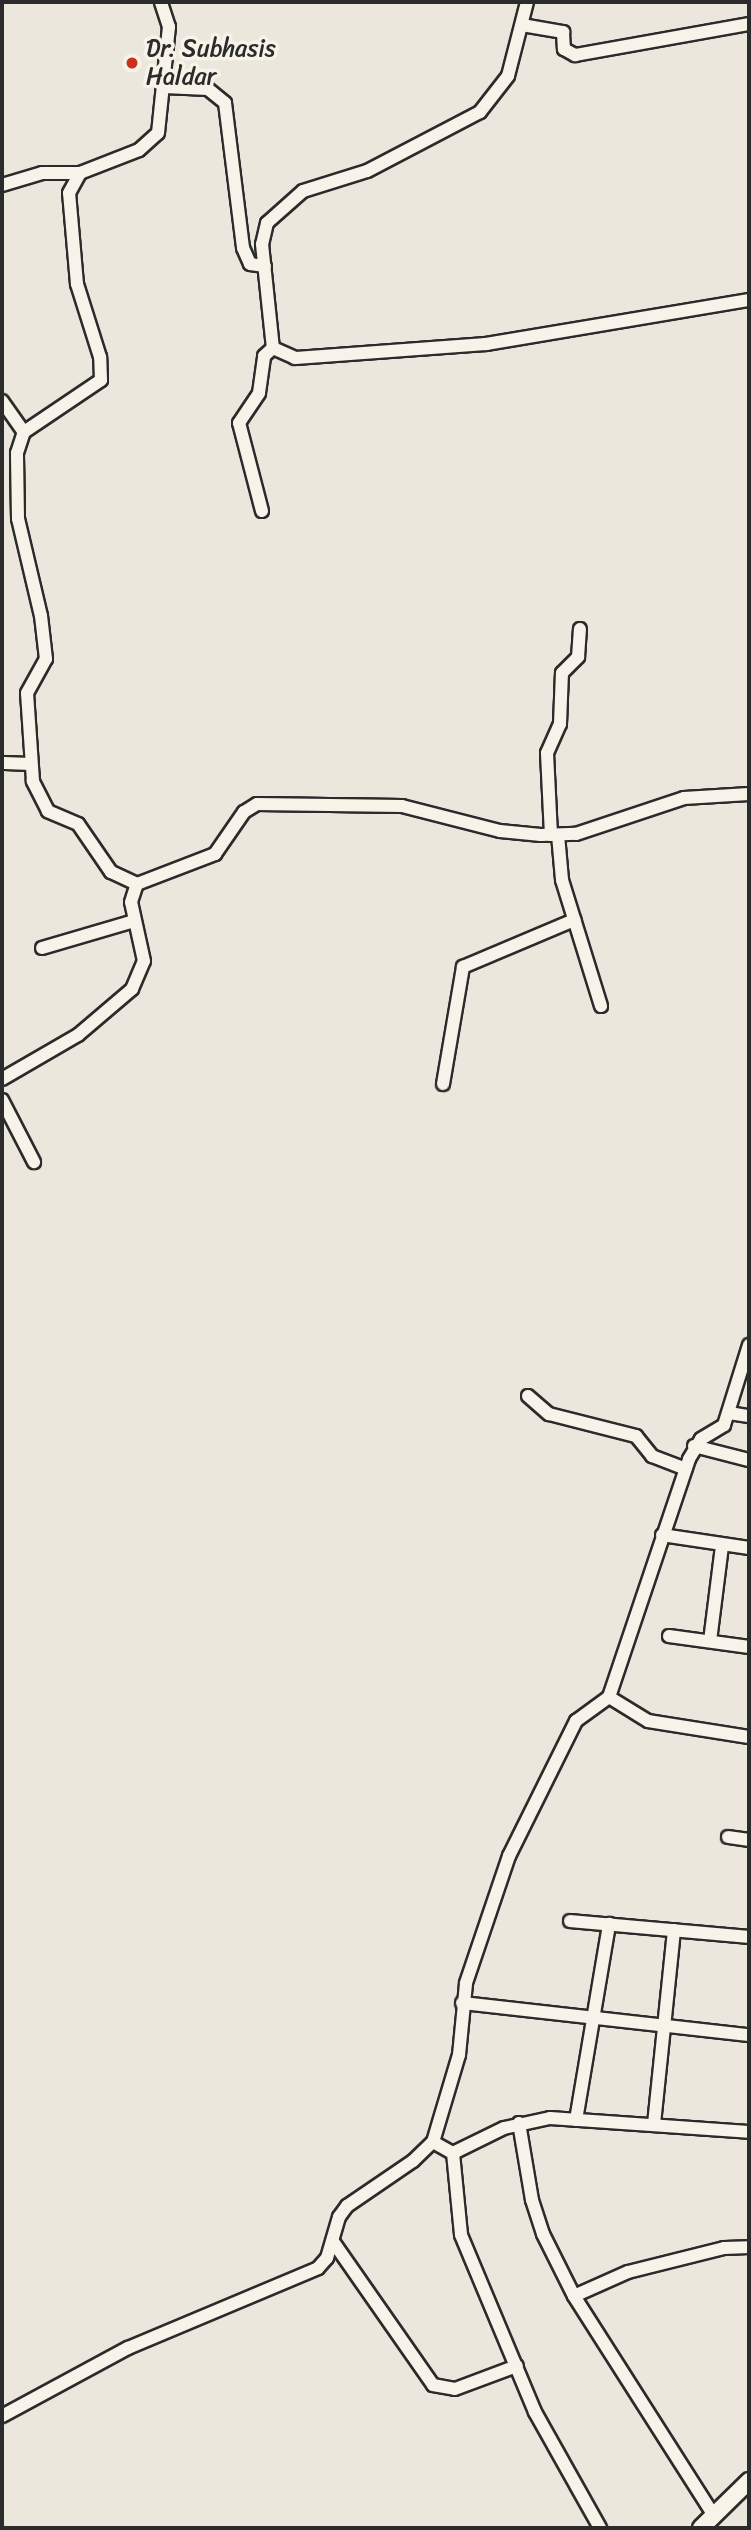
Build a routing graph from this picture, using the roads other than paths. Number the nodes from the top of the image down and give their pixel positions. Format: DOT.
graph roads {
  1 [pos="161,2"];
  2 [pos="527,2"];
  3 [pos="749,24"];
  4 [pos="522,25"];
  5 [pos="164,88"];
  6 [pos="80,173"];
  7 [pos="2,185"];
  8 [pos="265,266"];
  9 [pos="749,300"];
  10 [pos="273,348"];
  11 [pos="2,401"];
  12 [pos="24,432"];
  13 [pos="261,511"];
  14 [pos="580,629"];
  15 [pos="2,763"];
  16 [pos="31,764"];
  17 [pos="749,794"];
  18 [pos="554,835"];
  19 [pos="137,884"];
  20 [pos="574,920"];
  21 [pos="134,921"];
  22 [pos="42,948"];
  23 [pos="601,1006"];
  24 [pos="2,1079"];
  25 [pos="443,1084"];
  26 [pos="2,1100"];
  27 [pos="34,1162"];
  28 [pos="749,1345"];
  29 [pos="528,1396"];
  30 [pos="729,1413"];
  31 [pos="749,1416"];
  32 [pos="694,1446"];
  33 [pos="749,1460"];
  34 [pos="686,1469"];
  35 [pos="662,1535"];
  36 [pos="722,1546"];
  37 [pos="749,1548"];
  38 [pos="669,1636"];
  39 [pos="710,1641"];
  40 [pos="749,1647"];
  41 [pos="609,1697"];
  42 [pos="749,1737"];
  43 [pos="728,1837"];
  44 [pos="749,1840"];
  45 [pos="569,1921"];
  46 [pos="608,1924"];
  47 [pos="674,1930"];
  48 [pos="749,1937"];
  49 [pos="462,2003"];
  50 [pos="592,2020"];
  51 [pos="664,2027"];
  52 [pos="749,2035"];
  53 [pos="576,2120"];
  54 [pos="519,2123"];
  55 [pos="654,2124"];
  56 [pos="749,2132"];
  57 [pos="433,2142"];
  58 [pos="453,2153"];
  59 [pos="334,2243"];
  60 [pos="749,2247"];
  61 [pos="574,2296"];
  62 [pos="517,2366"];
  63 [pos="2,2416"];
  64 [pos="749,2481"];
  65 [pos="714,2516"];
  66 [pos="600,2528"];
  67 [pos="701,2528"];
  1 -- 5 [label="street"];
  2 -- 4 [label="street"];
  3 -- 4 [label="street"];
  4 -- 8 [label="street"];
  5 -- 6 [label="street"];
  5 -- 8 [label="street"];
  6 -- 7 [label="street"];
  6 -- 12 [label="street"];
  8 -- 10 [label="street"];
  9 -- 10 [label="street"];
  10 -- 13 [label="street"];
  11 -- 12 [label="street"];
  12 -- 16 [label="street"];
  14 -- 18 [label="street"];
  15 -- 16 [label="street"];
  16 -- 19 [label="street"];
  17 -- 18 [label="street"];
  18 -- 19 [label="street"];
  18 -- 20 [label="street"];
  19 -- 21 [label="street"];
  20 -- 23 [label="street"];
  20 -- 25 [label="street"];
  21 -- 22 [label="street"];
  21 -- 24 [label="street"];
  26 -- 27 [label="street"];
  28 -- 30 [label="street"];
  29 -- 34 [label="street"];
  30 -- 31 [label="street"];
  30 -- 32 [label="street"];
  32 -- 33 [label="street"];
  32 -- 34 [label="street"];
  34 -- 35 [label="street"];
  35 -- 36 [label="street"];
  35 -- 41 [label="street"];
  36 -- 37 [label="street"];
  36 -- 39 [label="street"];
  38 -- 39 [label="street"];
  39 -- 40 [label="street"];
  41 -- 42 [label="street"];
  41 -- 49 [label="street"];
  43 -- 44 [label="street"];
  45 -- 46 [label="street"];
  46 -- 47 [label="street"];
  46 -- 50 [label="street"];
  47 -- 48 [label="street"];
  47 -- 51 [label="street"];
  49 -- 50 [label="street"];
  49 -- 57 [label="street"];
  50 -- 51 [label="street"];
  50 -- 53 [label="street"];
  51 -- 52 [label="street"];
  51 -- 55 [label="street"];
  53 -- 54 [label="street"];
  53 -- 55 [label="street"];
  54 -- 58 [label="street"];
  54 -- 61 [label="street"];
  55 -- 56 [label="street"];
  57 -- 58 [label="street"];
  57 -- 59 [label="street"];
  58 -- 62 [label="street"];
  59 -- 62 [label="street"];
  59 -- 63 [label="street"];
  60 -- 61 [label="street"];
  61 -- 65 [label="street"];
  62 -- 66 [label="street"];
  64 -- 65 [label="street"];
  65 -- 67 [label="street"];
}
